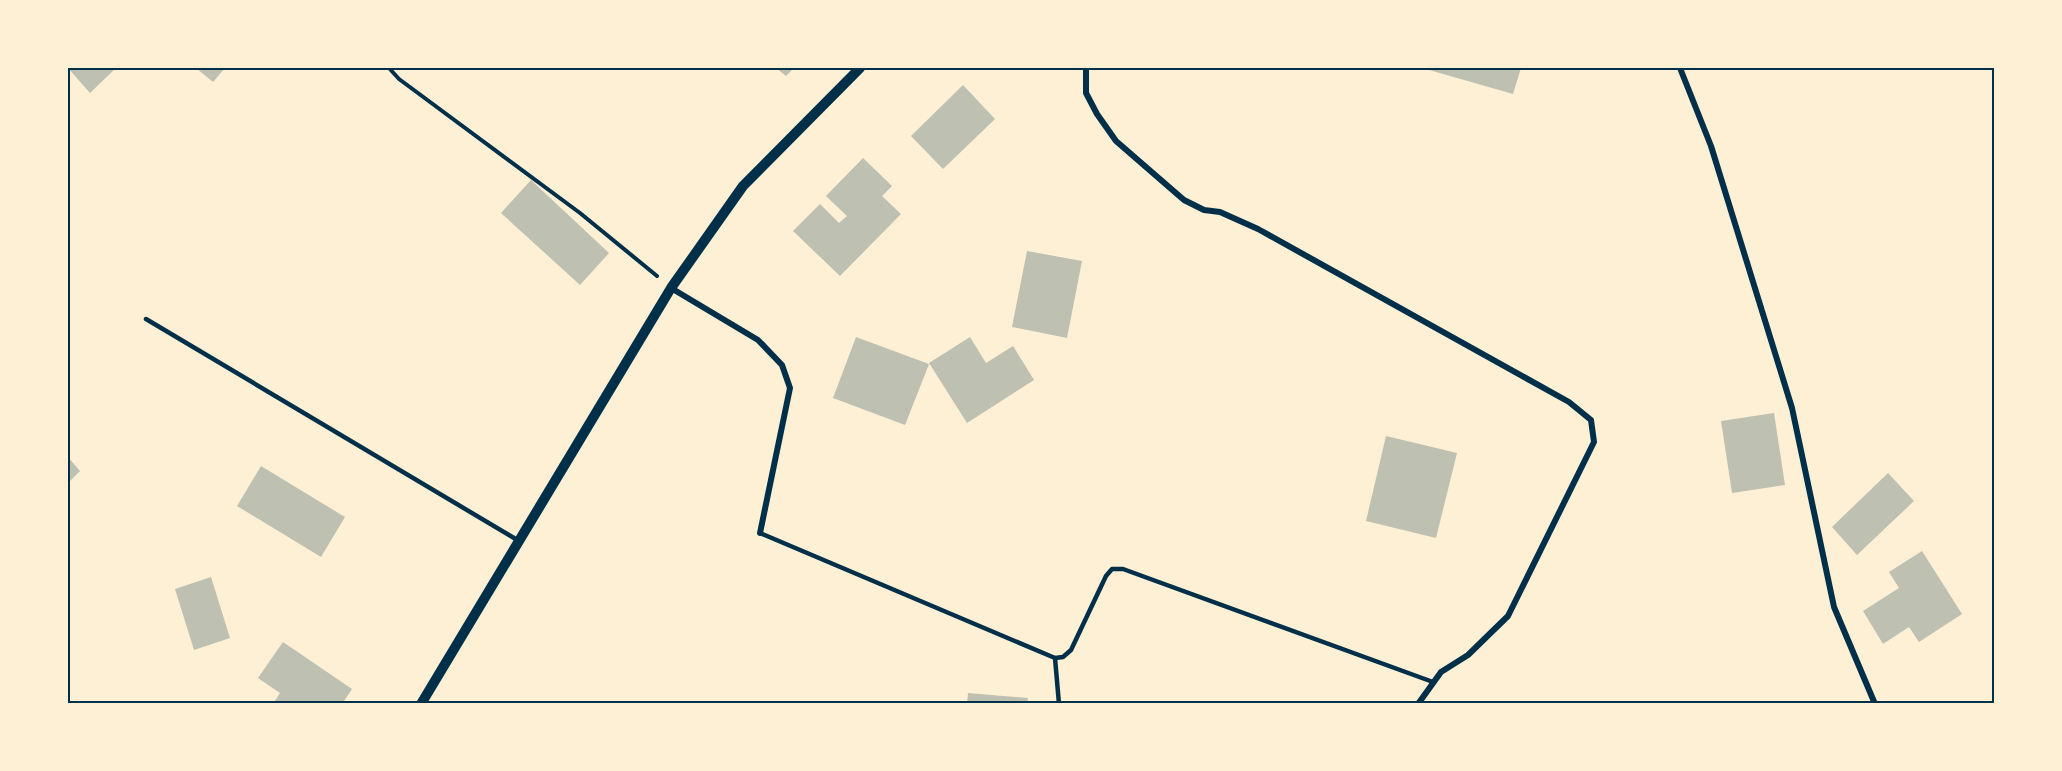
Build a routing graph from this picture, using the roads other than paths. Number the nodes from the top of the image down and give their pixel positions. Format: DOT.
graph roads {
  1 [pos="860,68"];
  2 [pos="1086,68"];
  3 [pos="1680,68"];
  4 [pos="671,288"];
  5 [pos="146,319"];
  6 [pos="760,532"];
  7 [pos="519,542"];
  8 [pos="1055,658"];
  9 [pos="1433,682"];
  10 [pos="421,704"];
  11 [pos="1059,704"];
  12 [pos="1418,704"];
  13 [pos="1875,704"];
  1 -- 4 [label="street"];
  2 -- 9 [label="street"];
  3 -- 13 [label="street"];
  4 -- 6 [label="street"];
  4 -- 7 [label="street"];
  5 -- 7 [label="lane"];
  6 -- 8 [label="lane"];
  7 -- 10 [label="street"];
  8 -- 9 [label="lane"];
  8 -- 11 [label="lane"];
  9 -- 12 [label="street"];
}
